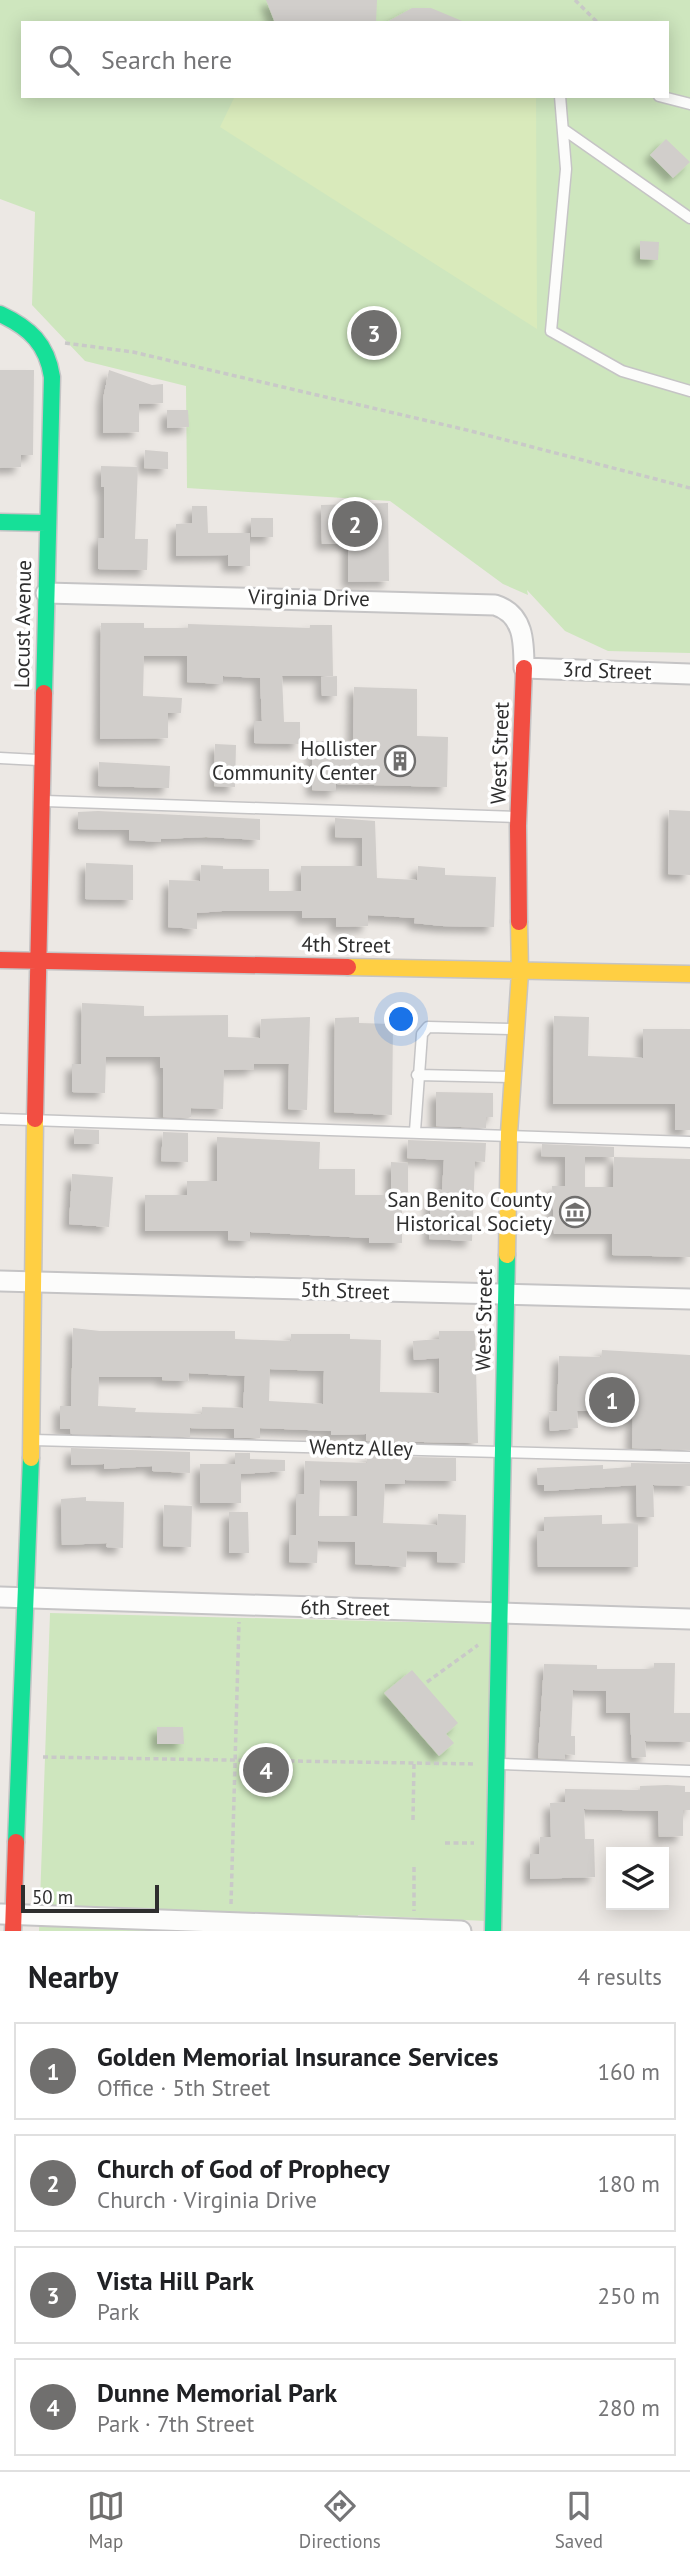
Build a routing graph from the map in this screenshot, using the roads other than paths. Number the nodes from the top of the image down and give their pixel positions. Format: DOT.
graph roads {
  1 [pos="560,98"];
  2 [pos="667,98"];
  3 [pos="690,104"];
  4 [pos="563,129"];
  5 [pos="690,218"];
  6 [pos="0,314"];
  7 [pos="690,391"];
  8 [pos="0,522"];
  9 [pos="46,523"];
  10 [pos="46,593"];
  11 [pos="524,668"];
  12 [pos="690,674"];
  13 [pos="0,758"];
  14 [pos="41,760"];
  15 [pos="41,801"];
  16 [pos="518,817"];
  17 [pos="0,960"];
  18 [pos="38,961"];
  19 [pos="520,972"];
  20 [pos="690,974"];
  21 [pos="519,1030"];
  22 [pos="417,1075"];
  23 [pos="514,1077"];
  24 [pos="0,1119"];
  25 [pos="35,1120"];
  26 [pos="415,1131"];
  27 [pos="509,1133"];
  28 [pos="690,1142"];
  29 [pos="0,1282"];
  30 [pos="33,1282"];
  31 [pos="506,1296"];
  32 [pos="690,1299"];
  33 [pos="32,1440"];
  34 [pos="502,1451"];
  35 [pos="690,1457"];
  36 [pos="0,1597"];
  37 [pos="27,1598"];
  38 [pos="690,1619"];
  39 [pos="502,1620"];
  40 [pos="496,1764"];
  41 [pos="690,1771"];
  42 [pos="9,1919"];
  43 [pos="461,1931"];
  44 [pos="493,1931"];
  1 -- 4 [label="lane"];
  2 -- 3 [label="lane"];
  4 -- 5 [label="lane"];
  4 -- 7 [label="lane"];
  6 -- 9 [label="street, Locust Avenue"];
  8 -- 9 [label="street"];
  9 -- 10 [label="street, Locust Avenue"];
  10 -- 11 [label="street, Virginia Drive"];
  10 -- 14 [label="street, Locust Avenue"];
  11 -- 12 [label="street, 3rd Street"];
  11 -- 16 [label="street, West Street"];
  13 -- 14 [label="lane"];
  14 -- 15 [label="street, Locust Avenue"];
  15 -- 16 [label="lane"];
  15 -- 18 [label="street, Locust Avenue"];
  16 -- 19 [label="street, West Street"];
  17 -- 18 [label="street, 4th Street"];
  18 -- 19 [label="street, 4th Street"];
  18 -- 25 [label="street, Locust Avenue"];
  19 -- 20 [label="street, 4th Street"];
  19 -- 21 [label="street, West Street"];
  21 -- 22 [label="lane"];
  21 -- 23 [label="street, West Street"];
  22 -- 23 [label="lane"];
  22 -- 26 [label="lane"];
  23 -- 27 [label="street, West Street"];
  24 -- 25 [label="lane"];
  25 -- 26 [label="lane"];
  25 -- 30 [label="street, Locust Avenue"];
  26 -- 27 [label="lane"];
  27 -- 28 [label="lane"];
  27 -- 31 [label="street, West Street"];
  29 -- 30 [label="street, 5th Street"];
  30 -- 31 [label="street, 5th Street"];
  30 -- 33 [label="street, Locust Avenue"];
  31 -- 32 [label="street, 5th Street"];
  31 -- 34 [label="street, West Street"];
  33 -- 34 [label="lane, Wentz Alley"];
  33 -- 37 [label="street, Locust Avenue"];
  34 -- 35 [label="lane, Wentz Alley"];
  34 -- 39 [label="street, West Street"];
  36 -- 37 [label="street, 6th Street"];
  37 -- 39 [label="street, 6th Street"];
  37 -- 42 [label="street, Locust Avenue"];
  38 -- 39 [label="street, 6th Street"];
  39 -- 40 [label="street, West Street"];
  40 -- 41 [label="lane"];
  40 -- 44 [label="street, West Street"];
  42 -- 43 [label="street"];
}
